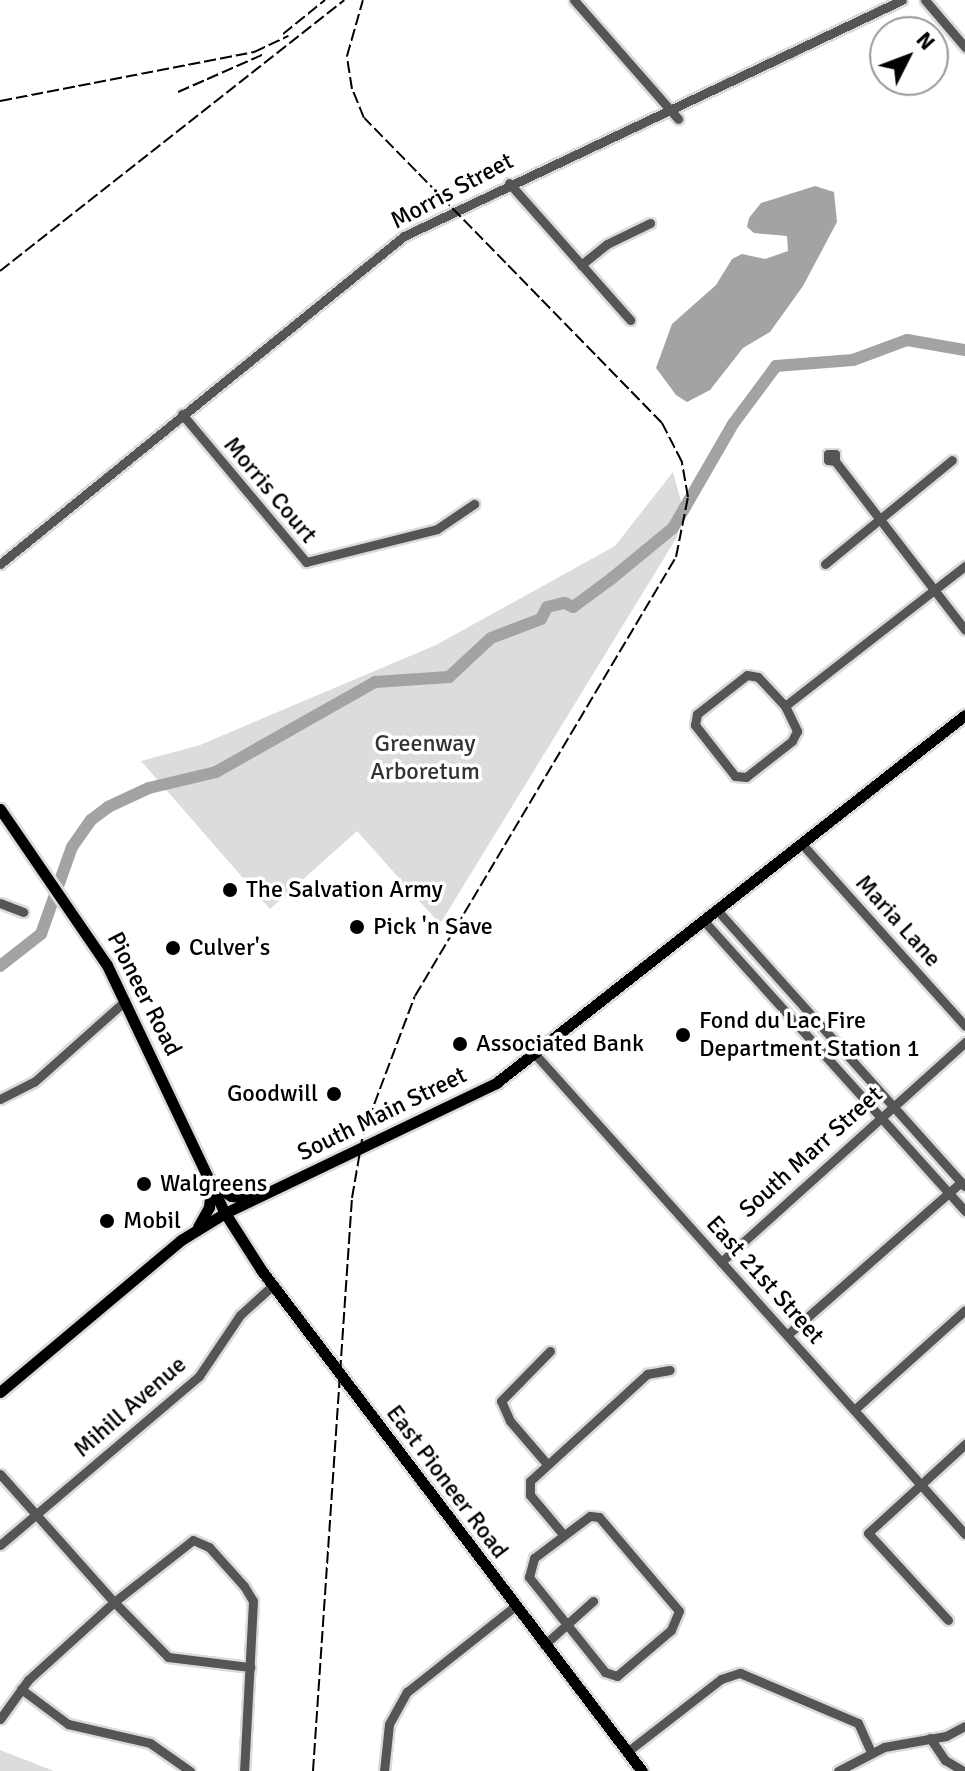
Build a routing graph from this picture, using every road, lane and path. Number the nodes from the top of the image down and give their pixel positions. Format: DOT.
graph roads {
  1 [pos="574,0"];
  2 [pos="902,0"];
  3 [pos="925,0"];
  4 [pos="965,47"];
  5 [pos="668,109"];
  6 [pos="678,119"];
  7 [pos="509,183"];
  8 [pos="650,223"];
  9 [pos="581,265"];
  10 [pos="630,320"];
  11 [pos="182,414"];
  12 [pos="952,460"];
  13 [pos="835,461"];
  14 [pos="474,504"];
  15 [pos="878,518"];
  16 [pos="0,564"];
  17 [pos="825,564"];
  18 [pos="965,566"];
  19 [pos="934,590"];
  20 [pos="965,630"];
  21 [pos="785,706"];
  22 [pos="965,715"];
  23 [pos="0,809"];
  24 [pos="801,843"];
  25 [pos="0,903"];
  26 [pos="717,910"];
  27 [pos="23,912"];
  28 [pos="703,920"];
  29 [pos="125,1001"];
  30 [pos="965,1026"];
  31 [pos="965,1042"];
  32 [pos="534,1053"];
  33 [pos="0,1099"];
  34 [pos="892,1105"];
  35 [pos="880,1116"];
  36 [pos="211,1183"];
  37 [pos="963,1184"];
  38 [pos="948,1192"];
  39 [pos="259,1197"];
  40 [pos="965,1211"];
  41 [pos="225,1213"];
  42 [pos="195,1232"];
  43 [pos="721,1262"];
  44 [pos="272,1286"];
  45 [pos="965,1310"];
  46 [pos="787,1335"];
  47 [pos="550,1351"];
  48 [pos="670,1370"];
  49 [pos="0,1392"];
  50 [pos="854,1410"];
  51 [pos="965,1444"];
  52 [pos="547,1464"];
  53 [pos="0,1474"];
  54 [pos="920,1484"];
  55 [pos="36,1515"];
  56 [pos="562,1533"];
  57 [pos="965,1534"];
  58 [pos="0,1545"];
  59 [pos="593,1601"];
  60 [pos="114,1602"];
  61 [pos="514,1607"];
  62 [pos="948,1620"];
  63 [pos="566,1625"];
  64 [pos="544,1645"];
  65 [pos="250,1667"];
  66 [pos="21,1689"];
  67 [pos="0,1719"];
  68 [pos="965,1726"];
  69 [pos="930,1738"];
  70 [pos="627,1752"];
  71 [pos="871,1752"];
  72 [pos="190,1771"];
  73 [pos="244,1771"];
  74 [pos="384,1771"];
  75 [pos="642,1771"];
  76 [pos="838,1771"];
  77 [pos="963,1771"];
  1 -- 5 [label="street"];
  2 -- 5 [label="street, Morris Street"];
  3 -- 4 [label="street"];
  5 -- 6 [label="street"];
  5 -- 7 [label="street, Morris Street"];
  7 -- 9 [label="street"];
  7 -- 11 [label="street, Morris Street"];
  8 -- 9 [label="street"];
  9 -- 10 [label="street"];
  11 -- 14 [label="street, Morris Court"];
  11 -- 16 [label="street, Morris Street"];
  12 -- 15 [label="street"];
  13 -- 15 [label="street"];
  15 -- 17 [label="street"];
  15 -- 19 [label="street"];
  18 -- 19 [label="street"];
  19 -- 20 [label="street"];
  19 -- 21 [label="street"];
  21 -- 21 [label="street"];
  22 -- 24 [label="main road, South Main Street"];
  23 -- 29 [label="main road, Pioneer Road"];
  24 -- 26 [label="main road, South Main Street"];
  24 -- 30 [label="street, Maria Lane"];
  25 -- 27 [label="street"];
  26 -- 28 [label="main road, South Main Street"];
  26 -- 34 [label="street"];
  28 -- 32 [label="main road, South Main Street"];
  28 -- 35 [label="street"];
  29 -- 33 [label="street"];
  29 -- 36 [label="main road, Pioneer Road"];
  31 -- 34 [label="street, South Marr Street"];
  32 -- 39 [label="main road, South Main Street"];
  32 -- 43 [label="street, East 21st Street"];
  34 -- 35 [label="street, South Marr Street"];
  34 -- 37 [label="street"];
  35 -- 38 [label="street"];
  35 -- 43 [label="street, South Marr Street"];
  36 -- 39 [label="main road"];
  36 -- 41 [label="main road, Pioneer Road"];
  36 -- 42 [label="main road"];
  37 -- 38 [label="street"];
  38 -- 40 [label="street"];
  38 -- 46 [label="street"];
  39 -- 41 [label="main road, South Main Street"];
  41 -- 42 [label="main road, South Main Street"];
  41 -- 44 [label="main road, East Pioneer Road"];
  42 -- 49 [label="main road, South Main Street"];
  43 -- 46 [label="street, East 21st Street"];
  44 -- 55 [label="street, Mihill Avenue"];
  44 -- 61 [label="main road, East Pioneer Road"];
  45 -- 50 [label="street"];
  46 -- 50 [label="street, East 21st Street"];
  47 -- 52 [label="street"];
  48 -- 52 [label="street"];
  50 -- 54 [label="street, East 21st Street"];
  51 -- 54 [label="street"];
  52 -- 56 [label="street"];
  53 -- 55 [label="street"];
  54 -- 57 [label="street, East 21st Street"];
  54 -- 62 [label="street"];
  55 -- 58 [label="street, Mihill Avenue"];
  55 -- 60 [label="street"];
  56 -- 63 [label="street"];
  56 -- 63 [label="street"];
  59 -- 63 [label="street"];
  60 -- 65 [label="street"];
  60 -- 65 [label="street"];
  60 -- 66 [label="street"];
  61 -- 64 [label="main road, East Pioneer Road"];
  61 -- 74 [label="street"];
  63 -- 64 [label="street"];
  64 -- 70 [label="main road, East Pioneer Road"];
  65 -- 73 [label="street"];
  66 -- 67 [label="street"];
  66 -- 72 [label="street"];
  68 -- 69 [label="street"];
  69 -- 71 [label="street"];
  69 -- 77 [label="street"];
  70 -- 71 [label="street"];
  70 -- 75 [label="main road, East Pioneer Road"];
  71 -- 76 [label="street"];
}
